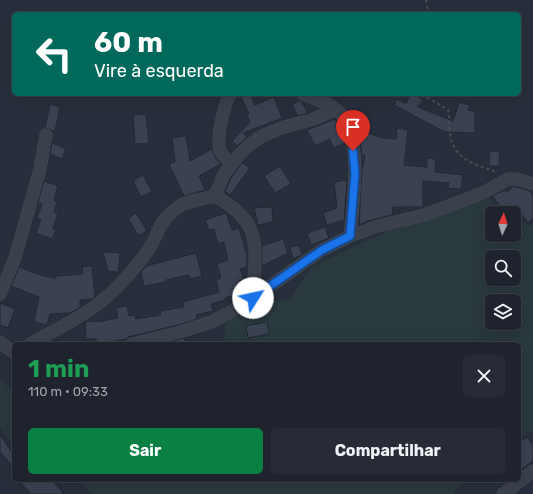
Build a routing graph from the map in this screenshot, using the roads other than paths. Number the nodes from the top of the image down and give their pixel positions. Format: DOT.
graph roads {
  1 [pos="229,96"];
  2 [pos="310,96"];
  3 [pos="335,110"];
  4 [pos="46,135"];
  5 [pos="232,164"];
  6 [pos="533,184"];
  7 [pos="215,196"];
  8 [pos="350,236"];
  9 [pos="0,294"];
  10 [pos="253,298"];
  11 [pos="0,342"];
  12 [pos="34,342"];
  13 [pos="140,342"];
  14 [pos="12,351"];
  15 [pos="533,471"];
  16 [pos="521,480"];
  17 [pos="519,482"];
  18 [pos="503,494"];
  1 -- 5 [label="street"];
  2 -- 3 [label="street"];
  3 -- 5 [label="street"];
  3 -- 8 [label="street"];
  4 -- 9 [label="street"];
  5 -- 7 [label="street"];
  6 -- 8 [label="street"];
  7 -- 10 [label="street"];
  7 -- 12 [label="street"];
  8 -- 10 [label="street"];
  10 -- 13 [label="street"];
  11 -- 14 [label="street"];
  15 -- 16 [label="street"];
  17 -- 18 [label="street"];
}
